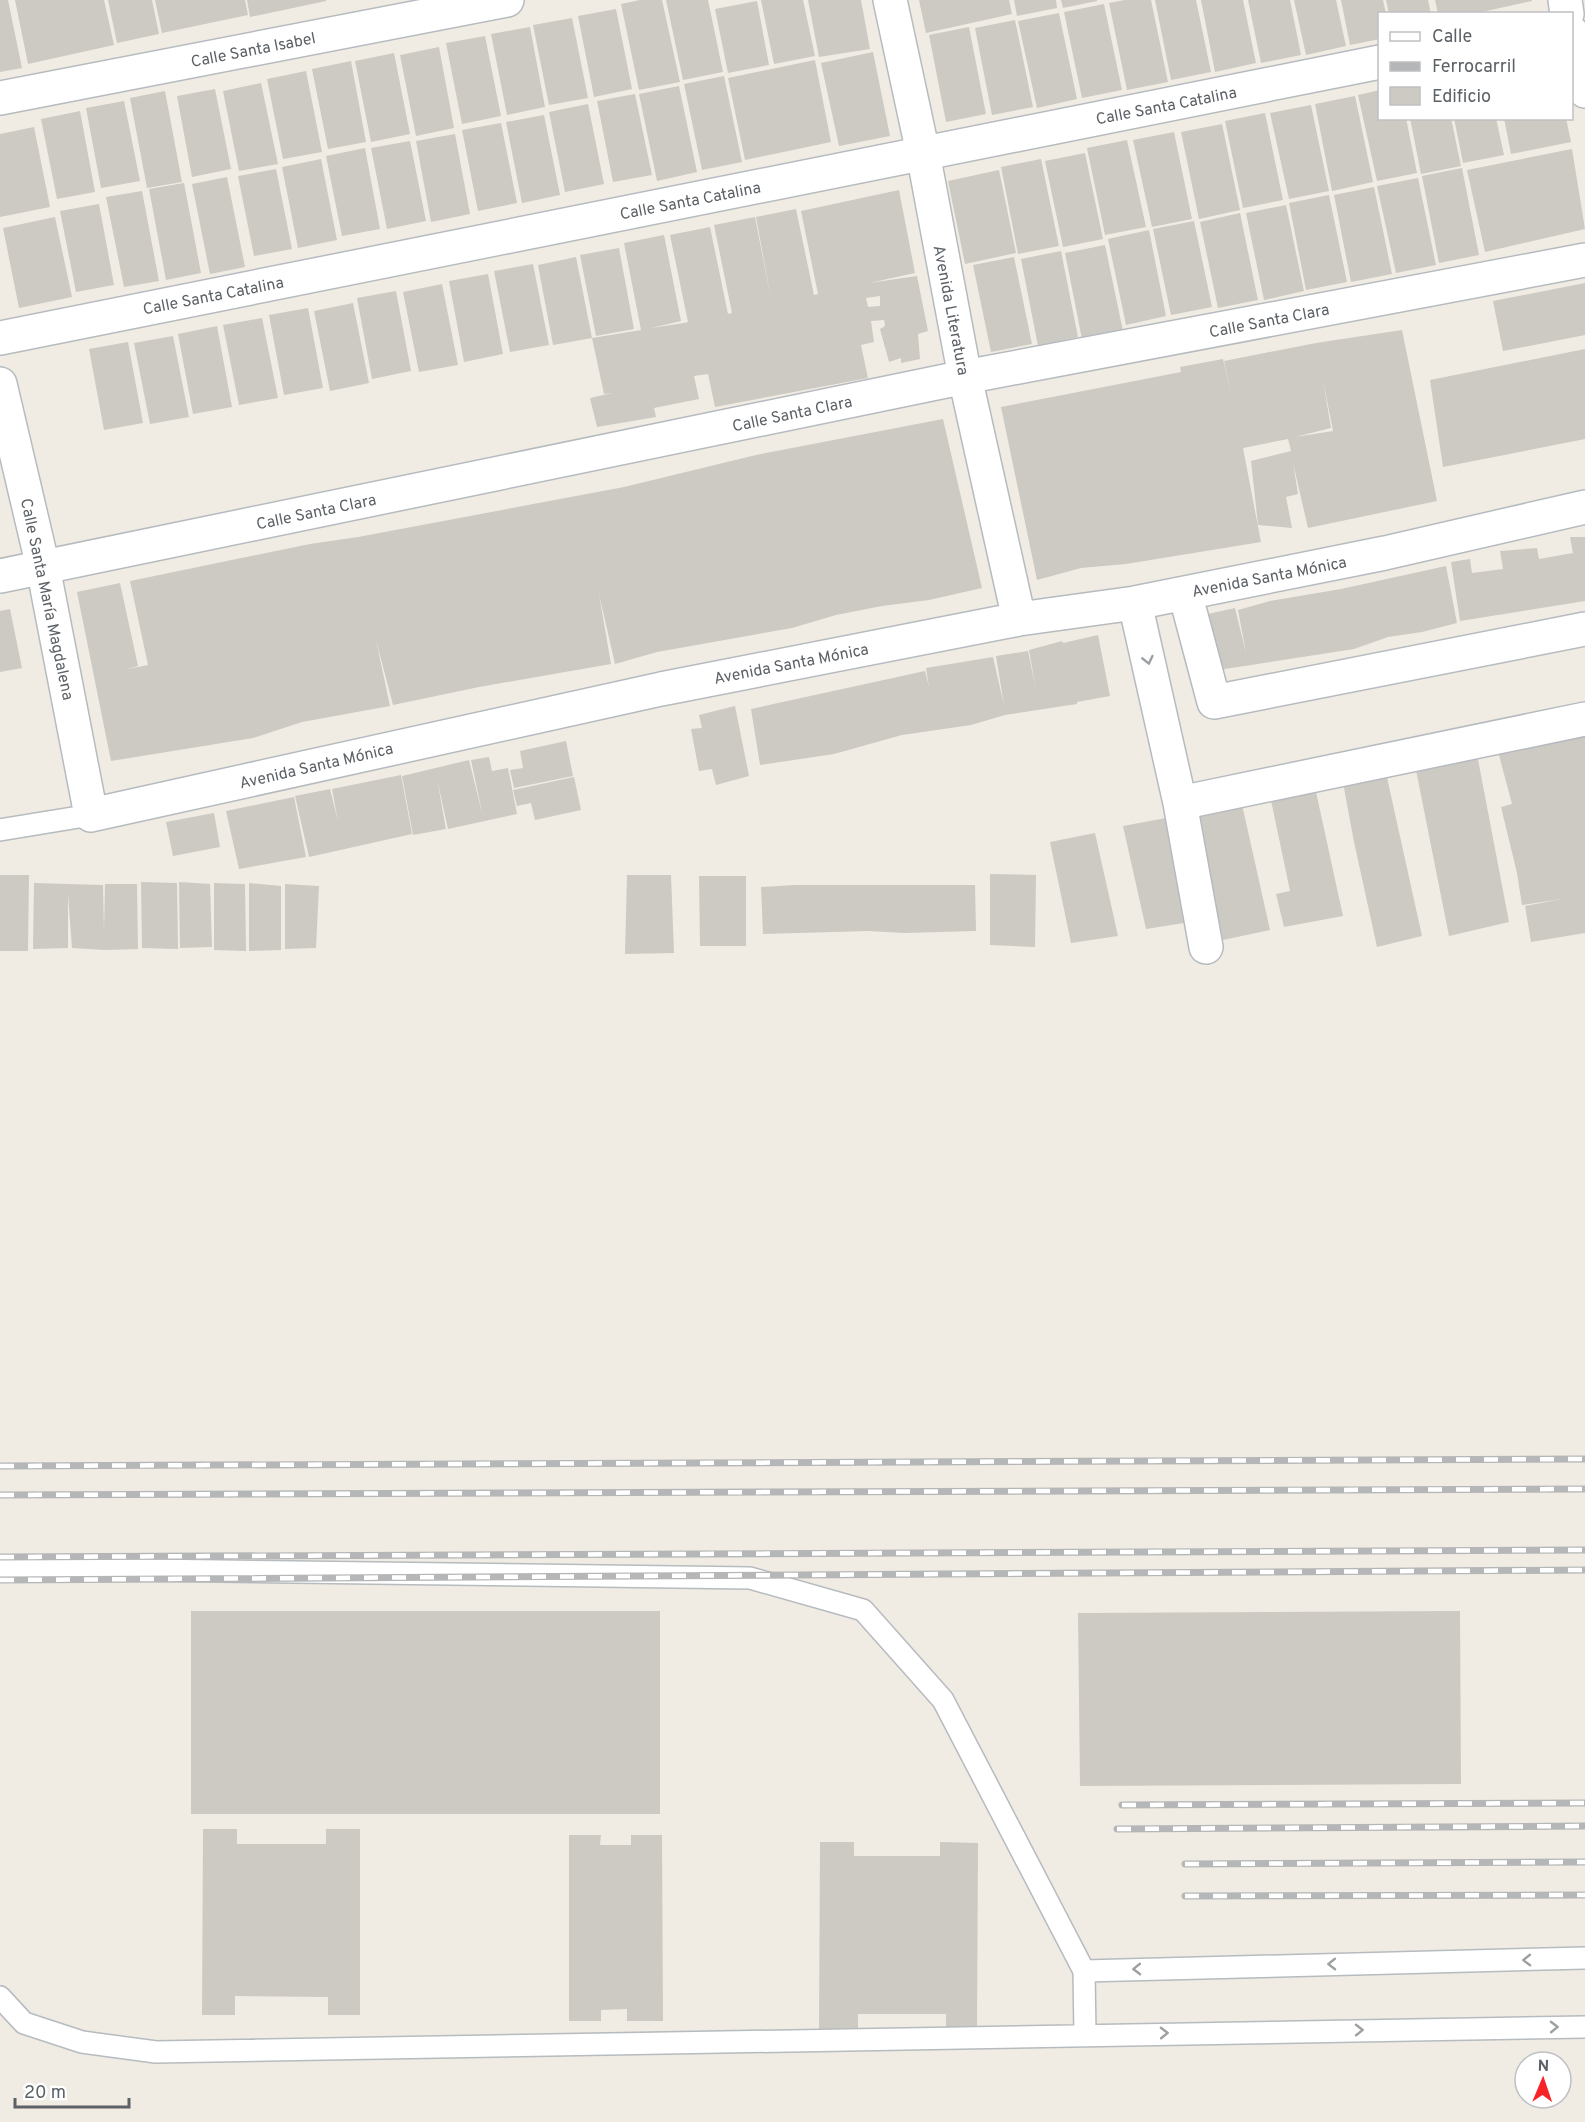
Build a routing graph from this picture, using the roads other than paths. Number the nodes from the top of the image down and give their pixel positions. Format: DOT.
graph roads {
  1 [pos="507,0"];
  2 [pos="890,0"];
  3 [pos="1573,37"];
  4 [pos="1378,62"];
  5 [pos="1585,91"];
  6 [pos="0,98"];
  7 [pos="923,153"];
  8 [pos="1585,260"];
  9 [pos="0,338"];
  10 [pos="965,377"];
  11 [pos="0,384"];
  12 [pos="1585,507"];
  13 [pos="43,567"];
  14 [pos="0,576"];
  15 [pos="1185,593"];
  16 [pos="1135,603"];
  17 [pos="1019,619"];
  18 [pos="1585,629"];
  19 [pos="1585,719"];
  20 [pos="1180,803"];
  21 [pos="92,815"];
  22 [pos="0,830"];
  23 [pos="1206,947"];
  24 [pos="0,1568"];
  25 [pos="1585,1958"];
  26 [pos="1084,1971"];
  27 [pos="0,1997"];
  28 [pos="1585,2027"];
  29 [pos="1084,2034"];
  1 -- 6 [label="street, Calle Santa Isabel"];
  2 -- 7 [label="street, Avenida Literatura"];
  3 -- 5 [label="street"];
  4 -- 7 [label="street, Calle Santa Catalina"];
  7 -- 9 [label="street, Calle Santa Catalina"];
  7 -- 10 [label="street, Avenida Literatura"];
  8 -- 10 [label="street, Calle Santa Clara"];
  10 -- 13 [label="street, Calle Santa Clara"];
  10 -- 17 [label="street, Avenida Literatura"];
  11 -- 13 [label="street, Calle Santa María Magdalena"];
  12 -- 15 [label="street, Avenida Santa Mónica"];
  13 -- 14 [label="street, Calle Santa Clara"];
  13 -- 21 [label="street, Calle Santa María Magdalena"];
  15 -- 16 [label="street, Avenida Santa Mónica"];
  15 -- 18 [label="street"];
  16 -- 17 [label="street, Avenida Santa Mónica"];
  16 -- 20 [label="street, one-way"];
  17 -- 21 [label="street, Avenida Santa Mónica"];
  19 -- 20 [label="street"];
  20 -- 23 [label="street"];
  21 -- 22 [label="lane, Avenida Santa Mónica"];
  24 -- 26 [label="lane"];
  25 -- 26 [label="lane, one-way"];
  26 -- 29 [label="lane"];
  27 -- 29 [label="lane"];
  29 -- 28 [label="lane, one-way"];
}
